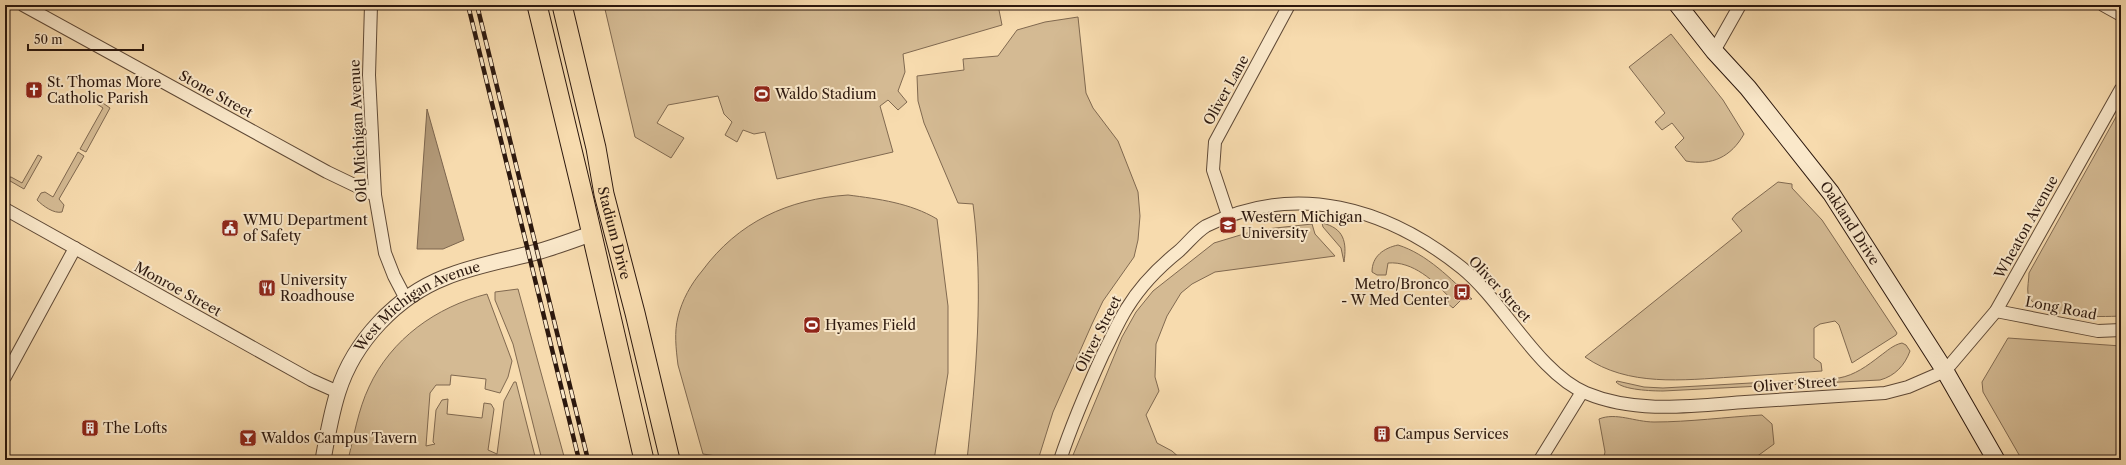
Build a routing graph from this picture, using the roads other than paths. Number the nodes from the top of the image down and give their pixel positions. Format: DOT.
graph roads {
  1 [pos="23,5"];
  2 [pos="371,5"];
  3 [pos="537,5"];
  4 [pos="562,5"];
  5 [pos="1289,5"];
  6 [pos="1678,5"];
  7 [pos="1740,5"];
  8 [pos="2103,5"];
  9 [pos="2121,15"];
  10 [pos="1714,51"];
  11 [pos="2121,89"];
  12 [pos="375,195"];
  13 [pos="5,209"];
  14 [pos="1229,218"];
  15 [pos="591,234"];
  16 [pos="75,248"];
  17 [pos="406,299"];
  18 [pos="1996,311"];
  19 [pos="2121,330"];
  20 [pos="1946,371"];
  21 [pos="5,377"];
  22 [pos="338,392"];
  23 [pos="1582,392"];
  24 [pos="323,460"];
  25 [pos="644,460"];
  26 [pos="670,460"];
  27 [pos="1060,460"];
  28 [pos="1540,460"];
  29 [pos="1996,460"];
  1 -- 12 [label="street, Stone Street"];
  2 -- 12 [label="street, Old Michigan Avenue"];
  3 -- 15 [label="main road, Stadium Drive"];
  4 -- 26 [label="main road, Stadium Drive"];
  5 -- 14 [label="street, Oliver Lane"];
  6 -- 10 [label="main road, Oakland Drive"];
  7 -- 10 [label="street"];
  8 -- 9 [label="street"];
  10 -- 20 [label="main road, Oakland Drive"];
  11 -- 18 [label="street, Wheaton Avenue"];
  12 -- 17 [label="street, Old Michigan Avenue"];
  13 -- 16 [label="street, Monroe Street"];
  14 -- 23 [label="street, Oliver Street"];
  14 -- 27 [label="street, Oliver Street"];
  15 -- 17 [label="street, West Michigan Avenue"];
  15 -- 25 [label="main road, Stadium Drive"];
  16 -- 21 [label="street"];
  16 -- 22 [label="street, Monroe Street"];
  17 -- 22 [label="street, West Michigan Avenue"];
  18 -- 19 [label="street, Long Road"];
  18 -- 20 [label="street, Wheaton Avenue"];
  20 -- 23 [label="street, Oliver Street"];
  20 -- 29 [label="main road, Oakland Drive"];
  22 -- 24 [label="street, West Michigan Avenue"];
  23 -- 28 [label="street"];
}
